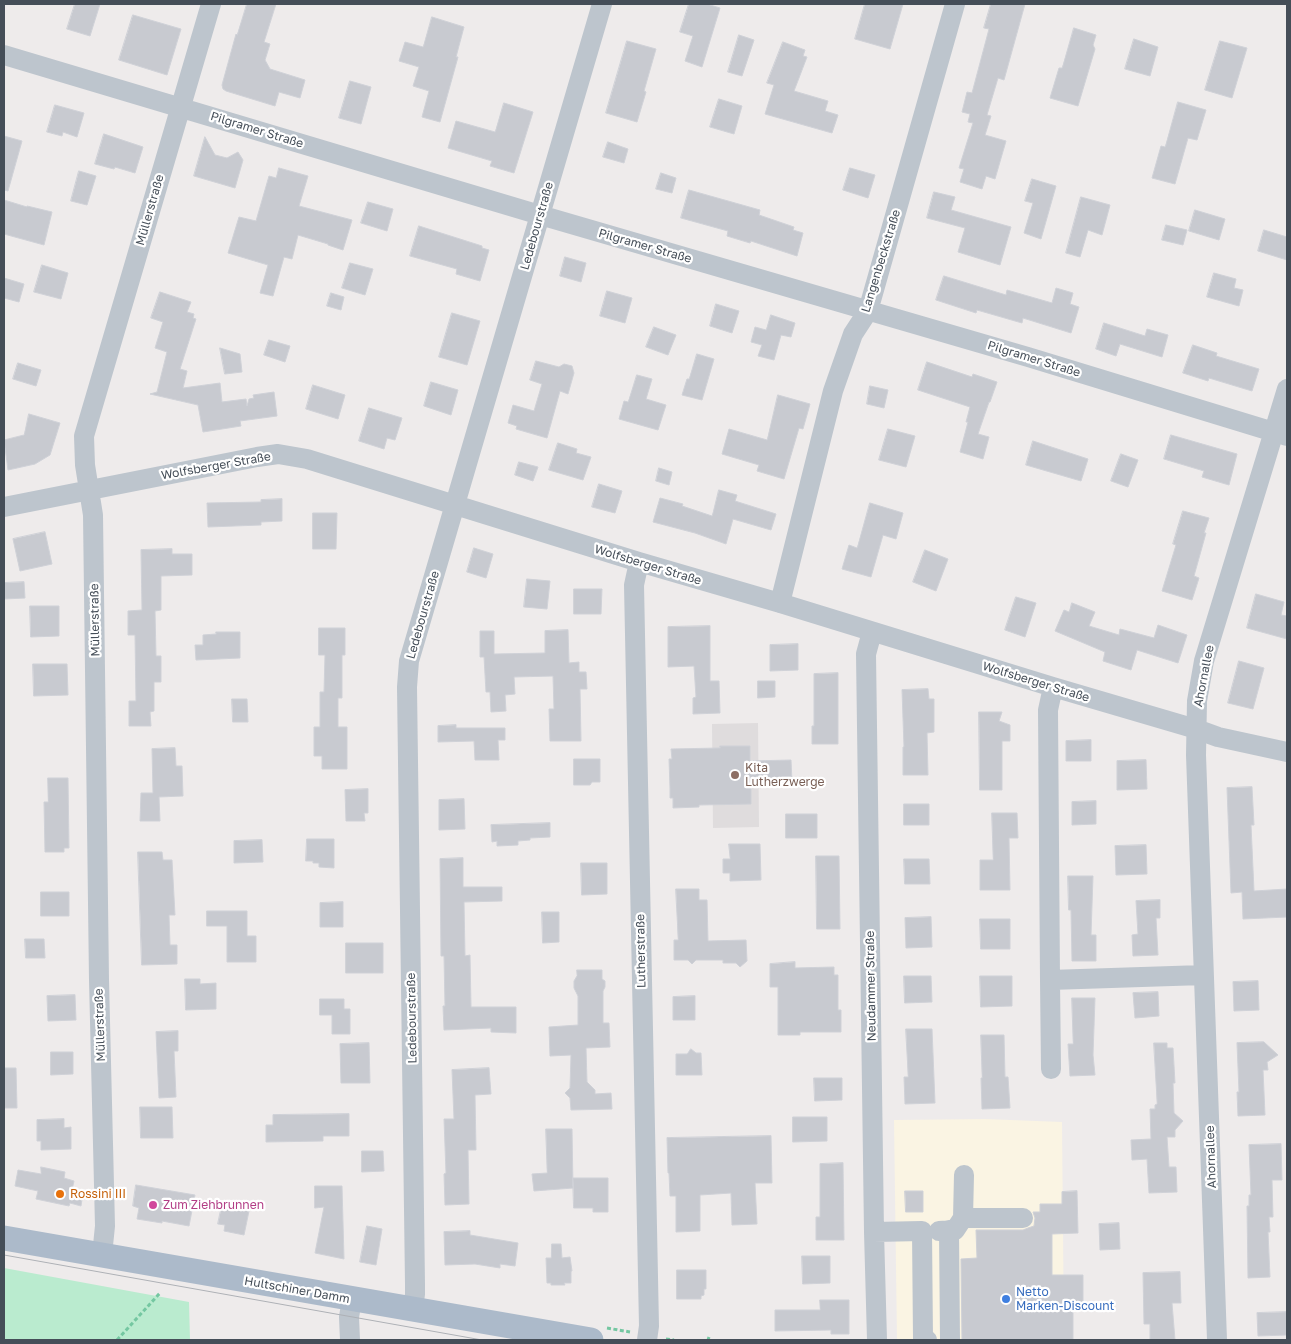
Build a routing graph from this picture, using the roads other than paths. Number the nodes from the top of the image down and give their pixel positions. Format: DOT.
graph roads {
  1 [pos="211,4"];
  2 [pos="602,4"];
  3 [pos="955,4"];
  4 [pos="4,55"];
  5 [pos="180,107"];
  6 [pos="540,215"];
  7 [pos="868,311"];
  8 [pos="1287,389"];
  9 [pos="1281,434"];
  10 [pos="90,490"];
  11 [pos="454,506"];
  12 [pos="4,507"];
  13 [pos="639,562"];
  14 [pos="780,603"];
  15 [pos="872,632"];
  16 [pos="1053,687"];
  17 [pos="1196,729"];
  18 [pos="1287,752"];
  19 [pos="1203,975"];
  20 [pos="1050,980"];
  21 [pos="1052,1069"];
  22 [pos="964,1175"];
  23 [pos="1023,1218"];
  24 [pos="956,1224"];
  25 [pos="922,1231"];
  26 [pos="874,1232"];
  27 [pos="4,1238"];
  28 [pos="102,1255"];
  29 [pos="352,1299"];
  30 [pos="413,1309"];
  31 [pos="552,1337"];
  32 [pos="350,1340"];
  33 [pos="591,1340"];
  34 [pos="647,1340"];
  35 [pos="877,1340"];
  36 [pos="927,1340"];
  37 [pos="950,1340"];
  38 [pos="1218,1340"];
  1 -- 5 [label="street, Müllerstraße"];
  2 -- 6 [label="street, Ledebourstraße"];
  3 -- 7 [label="street, Langenbeckstraße"];
  4 -- 5 [label="street, Pilgramer Straße"];
  5 -- 6 [label="street, Pilgramer Straße"];
  5 -- 10 [label="street, Müllerstraße"];
  6 -- 7 [label="street, Pilgramer Straße"];
  6 -- 11 [label="street, Ledebourstraße"];
  7 -- 9 [label="street, Pilgramer Straße"];
  7 -- 14 [label="street, Langenbeckstraße"];
  8 -- 9 [label="street, Ahornallee"];
  9 -- 17 [label="street, Ahornallee"];
  10 -- 11 [label="street, Wolfsberger Straße"];
  10 -- 12 [label="street, Wolfsberger Straße"];
  10 -- 28 [label="street, Müllerstraße"];
  11 -- 13 [label="street, Wolfsberger Straße"];
  11 -- 30 [label="street, Ledebourstraße"];
  13 -- 14 [label="street, Wolfsberger Straße"];
  13 -- 34 [label="street, Lutherstraße"];
  14 -- 15 [label="street, Wolfsberger Straße"];
  15 -- 16 [label="street, Wolfsberger Straße"];
  15 -- 26 [label="street, Neudammer Straße"];
  16 -- 17 [label="street, Wolfsberger Straße"];
  16 -- 20 [label="street"];
  17 -- 18 [label="street, Wolfsberger Straße"];
  17 -- 19 [label="street, Ahornallee"];
  19 -- 20 [label="street"];
  19 -- 38 [label="street, Ahornallee"];
  20 -- 21 [label="street"];
  22 -- 24 [label="street"];
  23 -- 24 [label="street"];
  24 -- 25 [label="street"];
  24 -- 37 [label="street"];
  25 -- 26 [label="street"];
  25 -- 36 [label="street"];
  26 -- 35 [label="street, Neudammer Straße"];
  27 -- 28 [label="main road, Hultschiner Damm"];
  28 -- 29 [label="main road, Hultschiner Damm"];
  29 -- 30 [label="main road, Hultschiner Damm"];
  29 -- 32 [label="street"];
  30 -- 31 [label="main road, Hultschiner Damm"];
  31 -- 33 [label="main road, Hultschiner Damm"];
}
